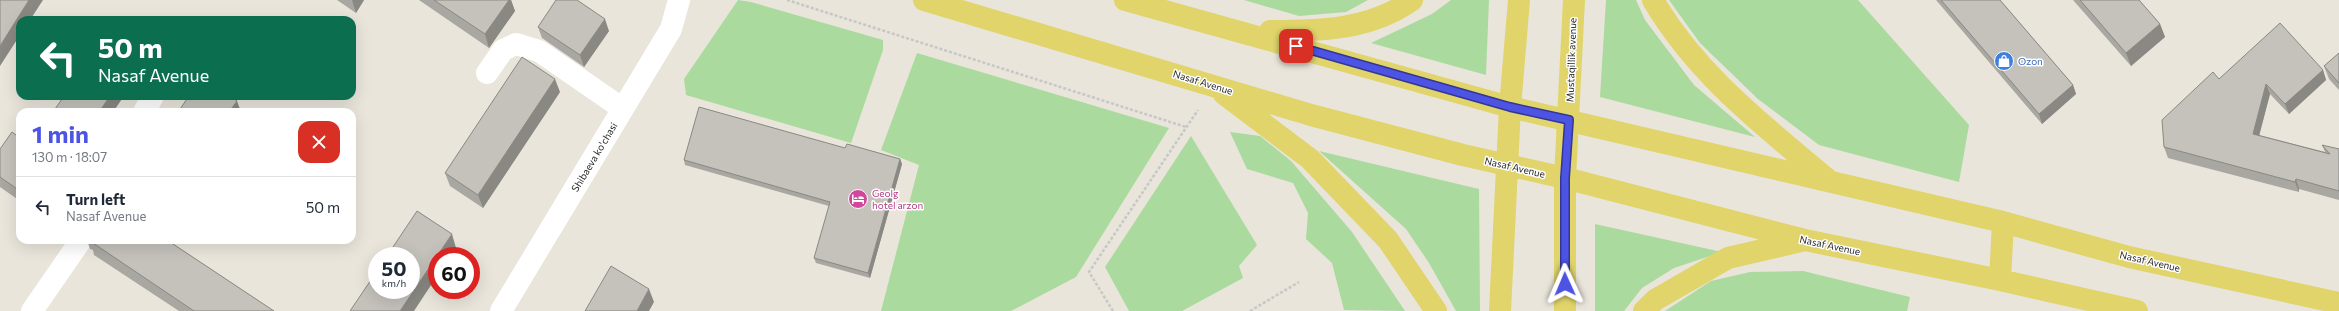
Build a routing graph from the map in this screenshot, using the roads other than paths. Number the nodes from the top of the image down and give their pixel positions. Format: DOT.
graph roads {
  1 [pos="679,0"];
  2 [pos="924,0"];
  3 [pos="1125,0"];
  4 [pos="1412,0"];
  5 [pos="1519,0"];
  6 [pos="1574,0"];
  7 [pos="1653,0"];
  8 [pos="1238,30"];
  9 [pos="487,73"];
  10 [pos="1210,84"];
  11 [pos="1510,107"];
  12 [pos="623,109"];
  13 [pos="1569,120"];
  14 [pos="1508,165"];
  15 [pos="1565,178"];
  16 [pos="1830,181"];
  17 [pos="2003,222"];
  18 [pos="1805,240"];
  19 [pos="78,244"];
  20 [pos="2000,280"];
  21 [pos="2339,302"];
  22 [pos="32,311"];
  23 [pos="501,311"];
  24 [pos="1436,311"];
  25 [pos="1500,311"];
  26 [pos="1565,311"];
  27 [pos="1644,311"];
  28 [pos="2137,311"];
  1 -- 12 [label="street, Shibaeva ko'chasi"];
  2 -- 10 [label="main road, Nasaf Avenue"];
  3 -- 8 [label="main road, Nasaf Avenue"];
  4 -- 8 [label="main road"];
  5 -- 11 [label="main road"];
  6 -- 13 [label="main road, Mustaqillik avenue"];
  7 -- 16 [label="main road"];
  8 -- 11 [label="main road, Nasaf Avenue"];
  9 -- 12 [label="street"];
  10 -- 14 [label="main road, Nasaf Avenue"];
  10 -- 24 [label="main road"];
  11 -- 13 [label="main road, Nasaf Avenue"];
  11 -- 14 [label="main road"];
  12 -- 23 [label="street, Shibaeva ko'chasi"];
  13 -- 15 [label="main road, Mustaqillik avenue"];
  13 -- 16 [label="main road, Nasaf Avenue"];
  14 -- 15 [label="main road, Nasaf Avenue"];
  14 -- 25 [label="main road"];
  15 -- 18 [label="main road, Nasaf Avenue"];
  15 -- 26 [label="main road, Mustaqillik avenue"];
  16 -- 17 [label="main road, Nasaf Avenue"];
  17 -- 20 [label="main road"];
  17 -- 21 [label="main road, Nasaf Avenue"];
  18 -- 20 [label="main road, Nasaf Avenue"];
  18 -- 27 [label="main road"];
  19 -- 22 [label="street"];
  20 -- 28 [label="main road, Nasaf Avenue"];
}
